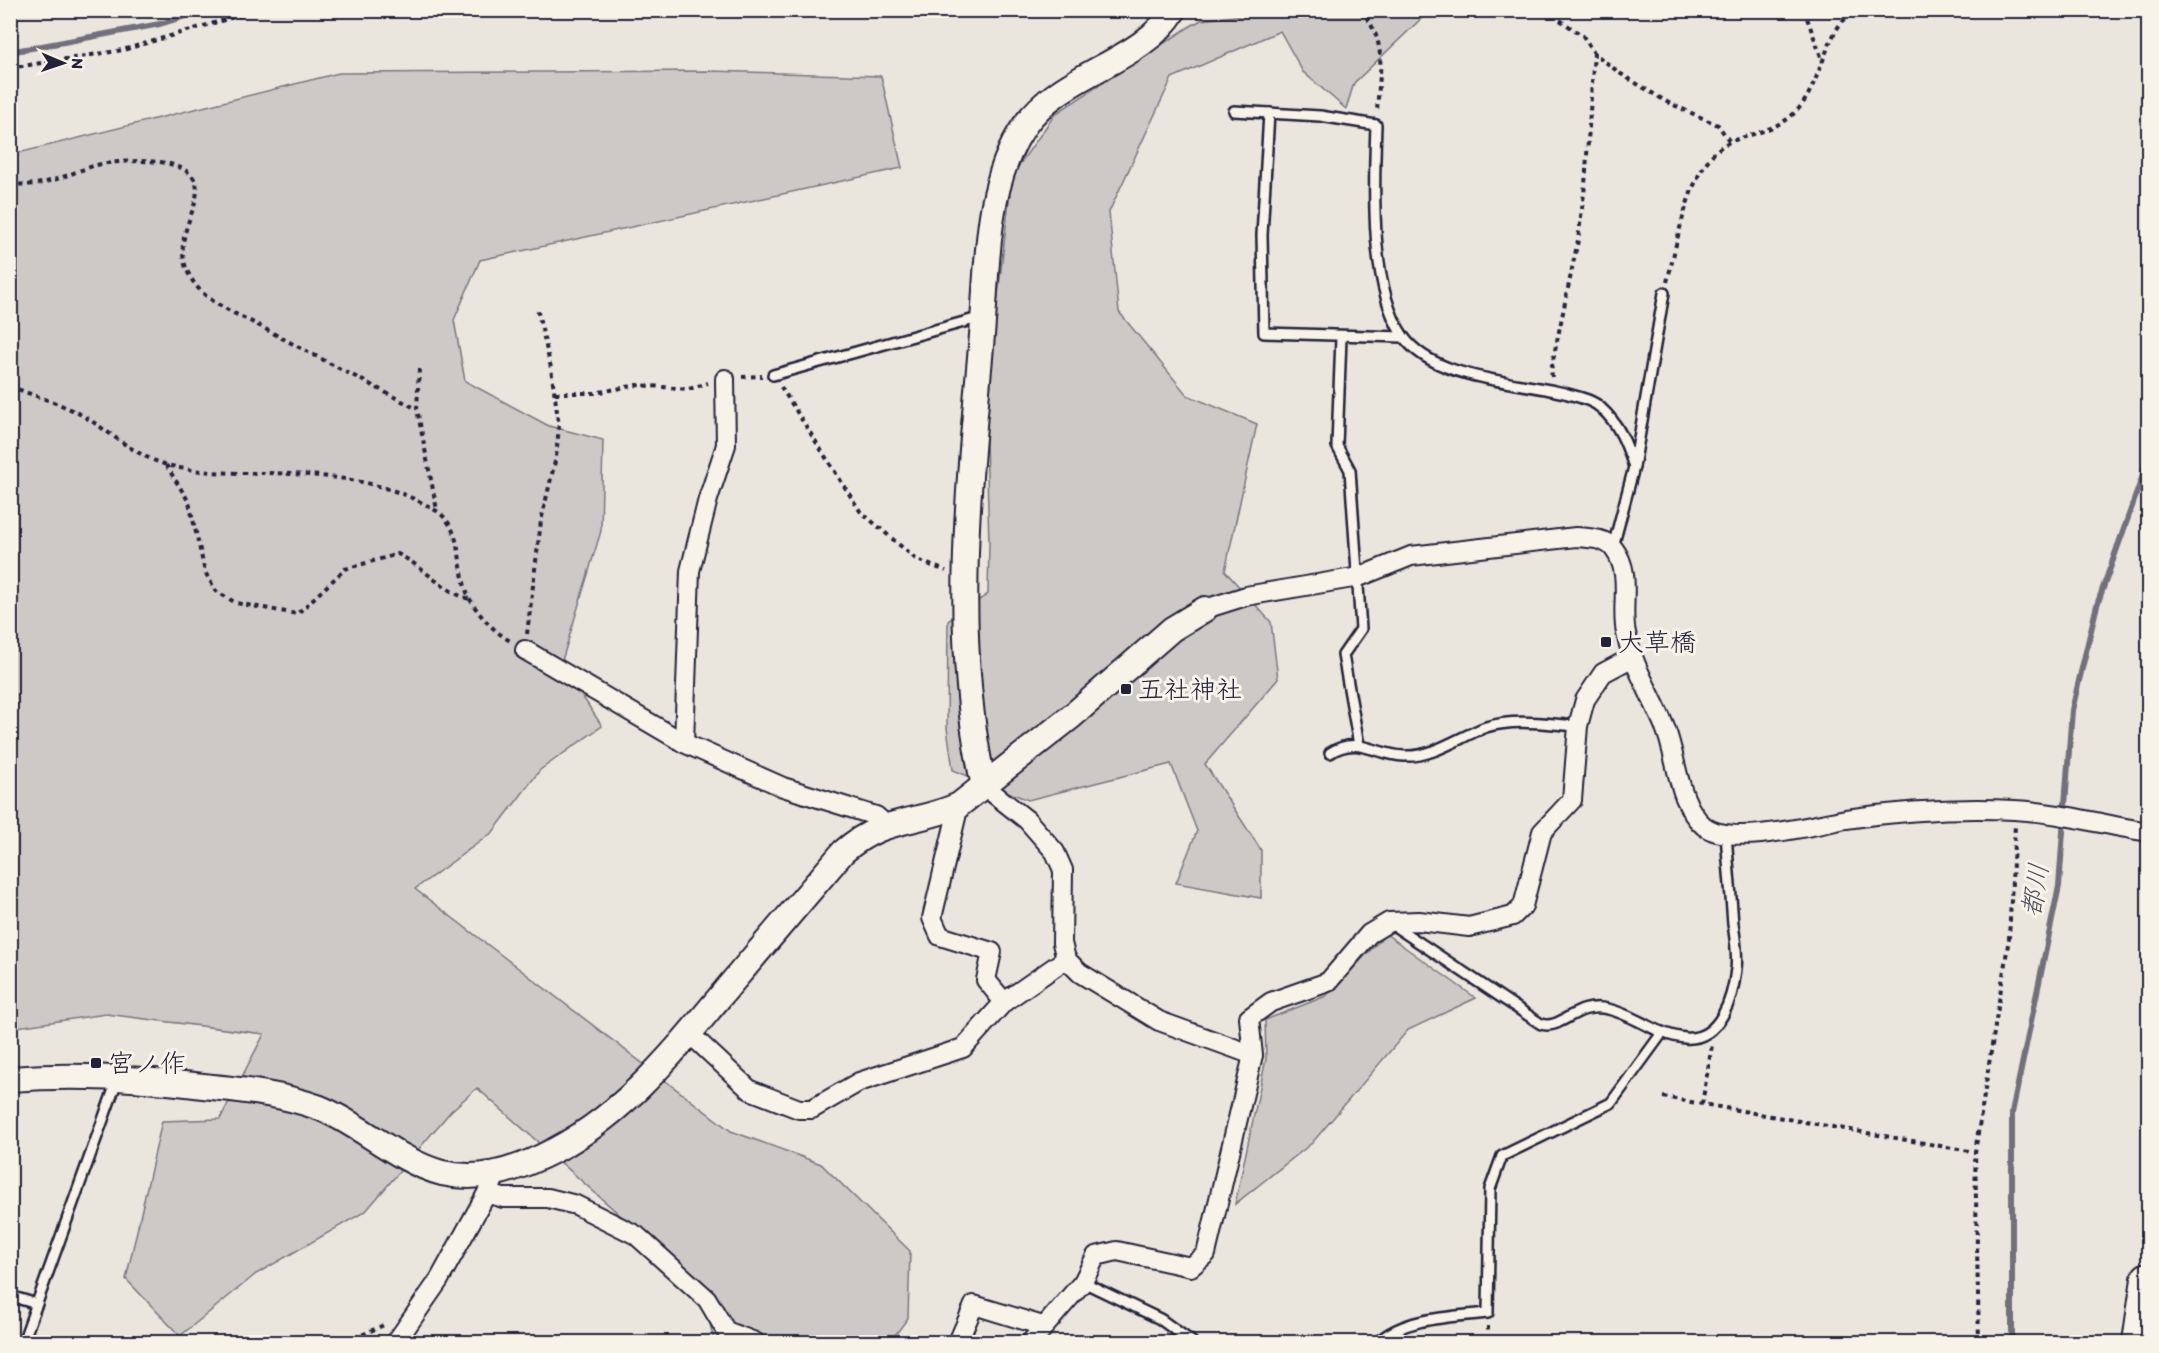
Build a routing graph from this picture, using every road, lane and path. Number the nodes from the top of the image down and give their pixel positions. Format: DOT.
graph roads {
  1 [pos="258,10"];
  2 [pos="1174,10"];
  3 [pos="1361,10"];
  4 [pos="1803,10"];
  5 [pos="1858,10"];
  6 [pos="1560,20"];
  7 [pos="1594,52"];
  8 [pos="1823,62"];
  9 [pos="10,68"];
  10 [pos="1234,111"];
  11 [pos="1269,113"];
  12 [pos="1376,125"];
  13 [pos="1730,142"];
  14 [pos="10,183"];
  15 [pos="1664,293"];
  16 [pos="537,308"];
  17 [pos="984,316"];
  18 [pos="1341,337"];
  19 [pos="1403,337"];
  20 [pos="419,369"];
  21 [pos="773,375"];
  22 [pos="725,379"];
  23 [pos="10,386"];
  24 [pos="1553,390"];
  25 [pos="555,393"];
  26 [pos="417,409"];
  27 [pos="165,465"];
  28 [pos="1634,467"];
  29 [pos="437,511"];
  30 [pos="1613,547"];
  31 [pos="965,574"];
  32 [pos="1359,577"];
  33 [pos="470,600"];
  34 [pos="1205,609"];
  35 [pos="525,650"];
  36 [pos="1633,657"];
  37 [pos="1578,726"];
  38 [pos="684,743"];
  39 [pos="1359,746"];
  40 [pos="1330,753"];
  41 [pos="984,786"];
  42 [pos="959,806"];
  43 [pos="2016,810"];
  44 [pos="886,825"];
  45 [pos="2148,832"];
  46 [pos="1726,833"];
  47 [pos="1389,922"];
  48 [pos="1066,959"];
  49 [pos="1004,1002"];
  50 [pos="1714,1030"];
  51 [pos="1662,1033"];
  52 [pos="689,1034"];
  53 [pos="1253,1055"];
  54 [pos="119,1076"];
  55 [pos="10,1079"];
  56 [pos="1663,1097"];
  57 [pos="1702,1104"];
  58 [pos="1975,1152"];
  59 [pos="492,1184"];
  60 [pos="2148,1279"];
  61 [pos="1083,1282"];
  62 [pos="10,1296"];
  63 [pos="37,1304"];
  64 [pos="412,1319"];
  65 [pos="1043,1326"];
  66 [pos="23,1342"];
  67 [pos="346,1342"];
  68 [pos="396,1342"];
  69 [pos="755,1342"];
  70 [pos="958,1342"];
  71 [pos="1031,1342"];
  72 [pos="1192,1342"];
  73 [pos="1378,1342"];
  74 [pos="1979,1342"];
  75 [pos="2139,1342"];
  1 -- 9 [label="path"];
  2 -- 17 [label="street"];
  3 -- 12 [label="path"];
  4 -- 8 [label="path"];
  5 -- 8 [label="path"];
  6 -- 7 [label="path"];
  7 -- 13 [label="path"];
  7 -- 24 [label="path"];
  8 -- 13 [label="path"];
  10 -- 11 [label="lane"];
  11 -- 12 [label="lane"];
  11 -- 18 [label="lane"];
  12 -- 19 [label="lane"];
  13 -- 15 [label="path"];
  14 -- 26 [label="path"];
  15 -- 28 [label="lane"];
  16 -- 25 [label="path"];
  17 -- 21 [label="lane"];
  17 -- 31 [label="street"];
  18 -- 19 [label="lane"];
  18 -- 32 [label="lane"];
  19 -- 24 [label="lane"];
  20 -- 26 [label="path"];
  21 -- 22 [label="path"];
  21 -- 31 [label="path"];
  22 -- 25 [label="path"];
  22 -- 38 [label="street"];
  23 -- 27 [label="path"];
  24 -- 28 [label="lane"];
  25 -- 35 [label="path"];
  26 -- 29 [label="path"];
  27 -- 29 [label="path"];
  27 -- 33 [label="path"];
  28 -- 30 [label="lane"];
  29 -- 33 [label="path"];
  30 -- 32 [label="street"];
  30 -- 36 [label="street"];
  31 -- 41 [label="street"];
  32 -- 34 [label="street"];
  32 -- 39 [label="lane"];
  33 -- 35 [label="path"];
  34 -- 41 [label="street"];
  35 -- 38 [label="street"];
  36 -- 37 [label="street"];
  36 -- 46 [label="street"];
  37 -- 39 [label="lane"];
  37 -- 47 [label="street"];
  38 -- 44 [label="street"];
  39 -- 40 [label="lane"];
  41 -- 42 [label="street"];
  41 -- 48 [label="street"];
  42 -- 44 [label="street"];
  42 -- 49 [label="street"];
  43 -- 45 [label="street"];
  43 -- 46 [label="street"];
  43 -- 58 [label="path"];
  44 -- 52 [label="street"];
  46 -- 50 [label="lane"];
  47 -- 51 [label="lane"];
  47 -- 53 [label="street"];
  48 -- 49 [label="street"];
  48 -- 53 [label="street"];
  49 -- 52 [label="street"];
  50 -- 51 [label="lane"];
  50 -- 57 [label="path"];
  51 -- 73 [label="lane"];
  52 -- 59 [label="street"];
  53 -- 61 [label="street"];
  54 -- 55 [label="street"];
  54 -- 59 [label="street"];
  54 -- 63 [label="lane"];
  56 -- 57 [label="path"];
  57 -- 58 [label="path"];
  58 -- 74 [label="path"];
  59 -- 64 [label="street"];
  59 -- 69 [label="street"];
  60 -- 75 [label="highway"];
  61 -- 65 [label="street"];
  61 -- 72 [label="lane"];
  62 -- 63 [label="lane"];
  63 -- 66 [label="lane"];
  64 -- 67 [label="path"];
  64 -- 68 [label="street"];
  65 -- 70 [label="street"];
  65 -- 71 [label="street"];
}
